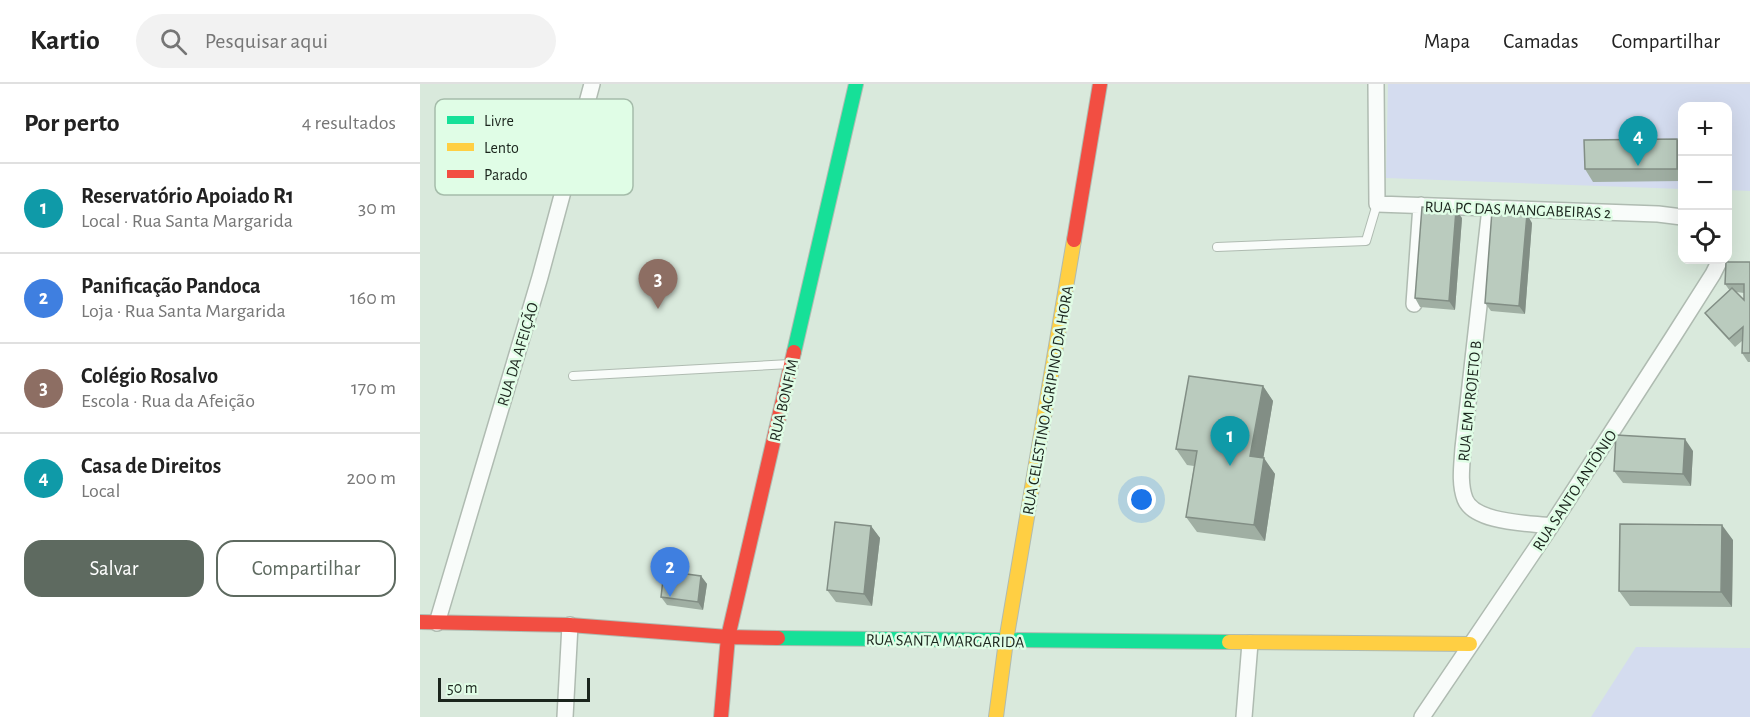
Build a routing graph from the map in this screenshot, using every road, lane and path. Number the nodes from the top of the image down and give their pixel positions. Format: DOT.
graph roads {
  1 [pos="592,84"];
  2 [pos="856,84"];
  3 [pos="1100,84"];
  4 [pos="1376,84"];
  5 [pos="588,99"];
  6 [pos="562,195"];
  7 [pos="1377,204"];
  8 [pos="1421,206"];
  9 [pos="1490,208"];
  10 [pos="1678,216"];
  11 [pos="1217,247"];
  12 [pos="1718,264"];
  13 [pos="1414,304"];
  14 [pos="791,364"];
  15 [pos="573,376"];
  16 [pos="1551,526"];
  17 [pos="420,622"];
  18 [pos="437,623"];
  19 [pos="570,625"];
  20 [pos="728,637"];
  21 [pos="1006,641"];
  22 [pos="1250,643"];
  23 [pos="1470,644"];
  24 [pos="566,717"];
  25 [pos="721,717"];
  26 [pos="996,717"];
  27 [pos="1244,717"];
  28 [pos="1422,717"];
  1 -- 5 [label="street, RUA DA AFEIÇÃO"];
  2 -- 14 [label="street, RUA BONFIM"];
  3 -- 21 [label="street, RUA CELESTINO AGRIPINO DA HORA"];
  4 -- 7 [label="street"];
  6 -- 18 [label="street, RUA DA AFEIÇÃO"];
  7 -- 8 [label="street, RUA PC DAS MANGABEIRAS 2"];
  7 -- 11 [label="lane"];
  8 -- 9 [label="street, RUA PC DAS MANGABEIRAS 2"];
  8 -- 13 [label="street"];
  9 -- 10 [label="street, RUA PC DAS MANGABEIRAS 2"];
  9 -- 16 [label="street, RUA EM PROJETO B"];
  12 -- 16 [label="street, RUA SANTO ANTÔNIO"];
  14 -- 15 [label="lane"];
  14 -- 20 [label="street, RUA BONFIM"];
  16 -- 23 [label="street, RUA SANTO ANTÔNIO"];
  17 -- 18 [label="street, RUA SANTA MARGARIDA"];
  18 -- 19 [label="street, RUA SANTA MARGARIDA"];
  19 -- 20 [label="street, RUA SANTA MARGARIDA"];
  19 -- 24 [label="street"];
  20 -- 21 [label="street, RUA SANTA MARGARIDA"];
  20 -- 25 [label="street, RUA BONFIM"];
  21 -- 22 [label="street, RUA SANTA MARGARIDA"];
  21 -- 26 [label="street, RUA CELESTINO AGRIPINO DA HORA"];
  22 -- 23 [label="street, RUA SANTA MARGARIDA"];
  22 -- 27 [label="street"];
  23 -- 28 [label="street, RUA SANTO ANTÔNIO"];
}
